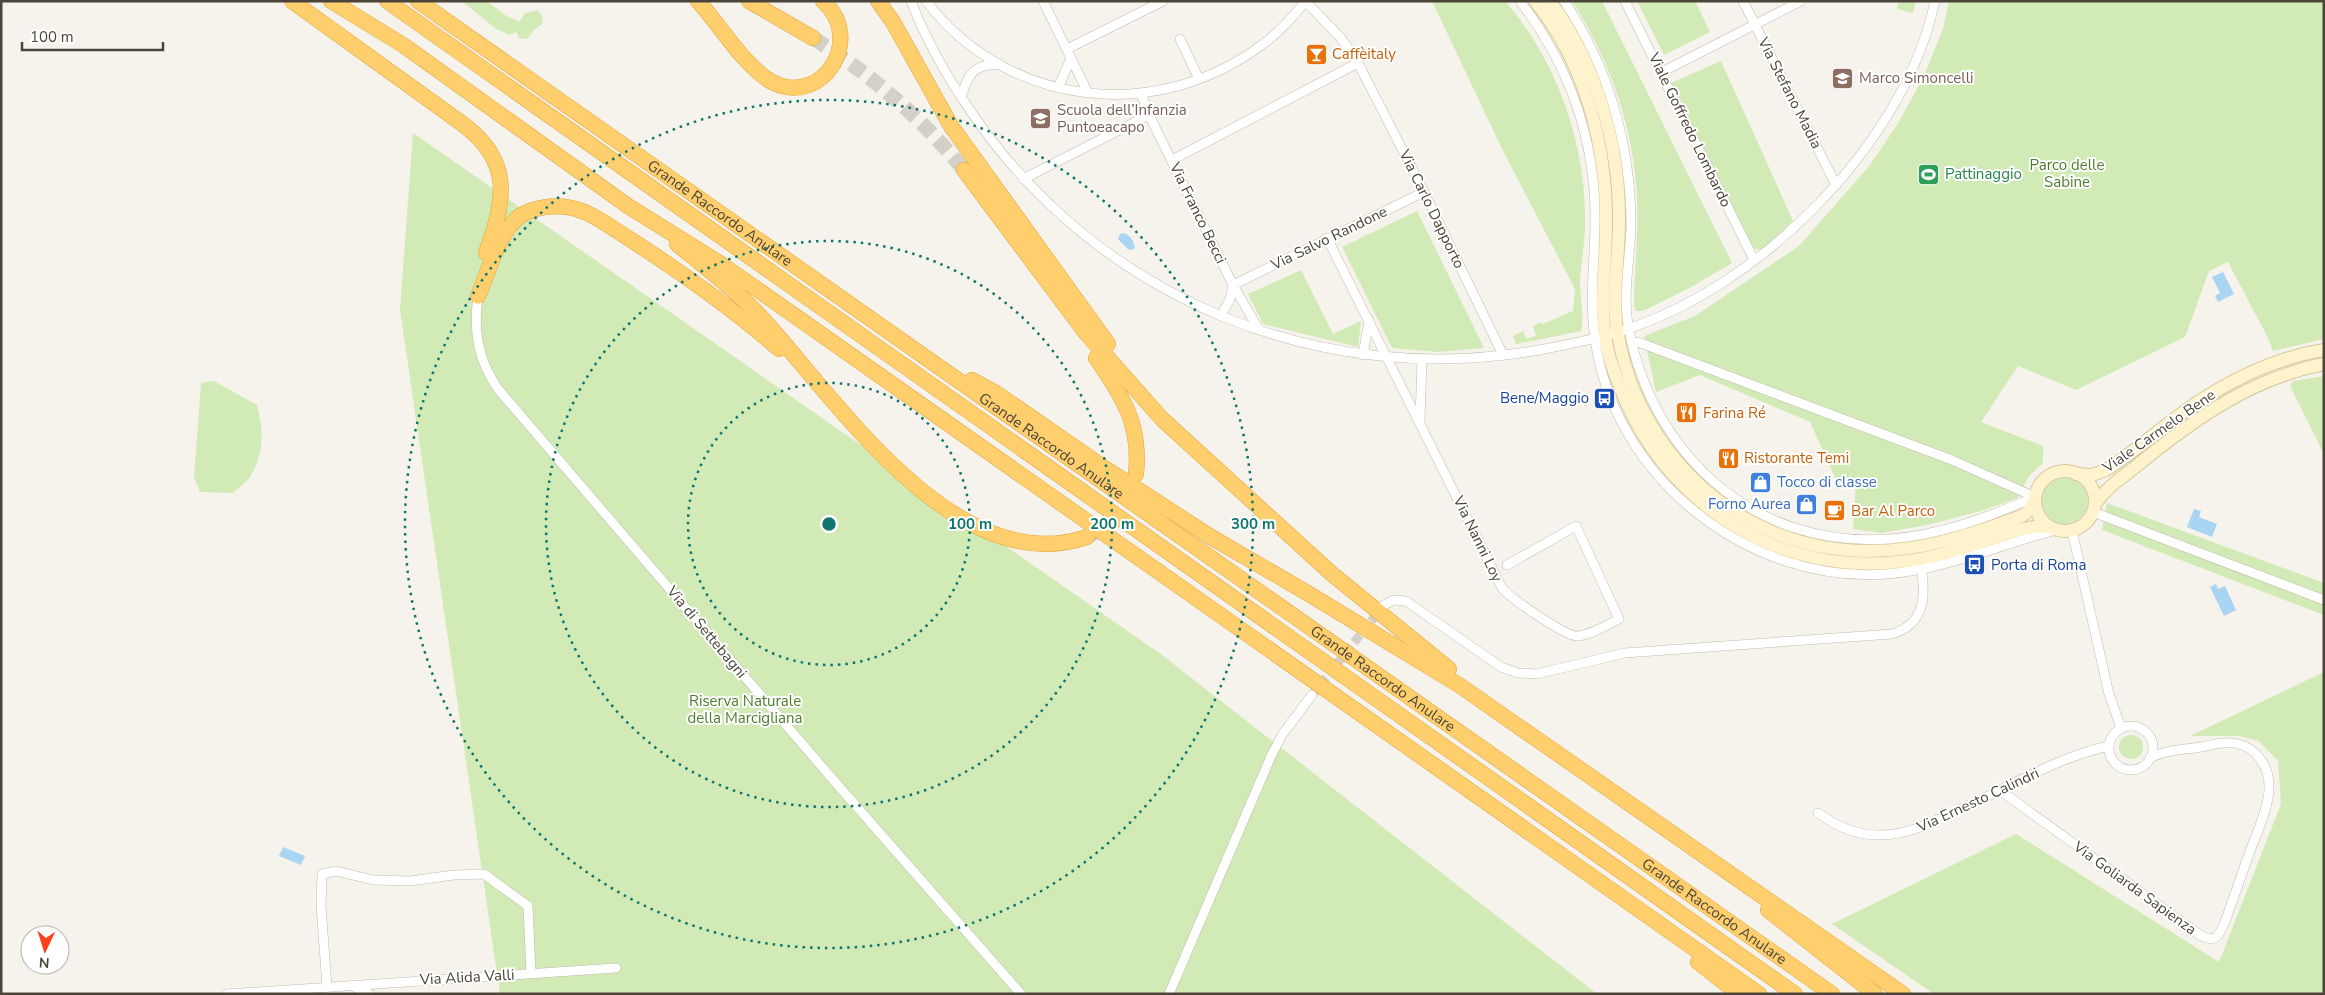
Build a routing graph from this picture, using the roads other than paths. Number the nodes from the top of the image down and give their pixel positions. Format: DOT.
graph roads {
  1 [pos="292,1"];
  2 [pos="331,1"];
  3 [pos="348,1"];
  4 [pos="387,1"];
  5 [pos="418,1"];
  6 [pos="698,1"];
  7 [pos="750,1"];
  8 [pos="822,1"];
  9 [pos="878,1"];
  10 [pos="911,1"];
  11 [pos="926,1"];
  12 [pos="1043,1"];
  13 [pos="1163,1"];
  14 [pos="1520,1"];
  15 [pos="1535,1"];
  16 [pos="1550,1"];
  17 [pos="1564,1"];
  18 [pos="1625,1"];
  19 [pos="1743,1"];
  20 [pos="1802,1"];
  21 [pos="1934,1"];
  22 [pos="1306,2"];
  23 [pos="1756,26"];
  24 [pos="813,38"];
  25 [pos="1180,40"];
  26 [pos="403,45"];
  27 [pos="1067,49"];
  28 [pos="1071,58"];
  29 [pos="1358,63"];
  30 [pos="999,64"];
  31 [pos="1662,72"];
  32 [pos="1199,79"];
  33 [pos="1058,88"];
  34 [pos="1088,93"];
  35 [pos="1141,93"];
  36 [pos="961,97"];
  37 [pos="1149,115"];
  38 [pos="1172,160"];
  39 [pos="964,170"];
  40 [pos="1023,179"];
  41 [pos="1836,185"];
  42 [pos="1618,190"];
  43 [pos="1424,192"];
  44 [pos="1606,194"];
  45 [pos="628,206"];
  46 [pos="1595,206"];
  47 [pos="1631,207"];
  48 [pos="1327,238"];
  49 [pos="1754,260"];
  50 [pos="1031,262"];
  51 [pos="1234,285"];
  52 [pos="478,296"];
  53 [pos="1220,316"];
  54 [pos="1370,320"];
  55 [pos="1259,330"];
  56 [pos="1623,330"];
  57 [pos="1600,337"];
  58 [pos="1638,342"];
  59 [pos="2324,350"];
  60 [pos="919,353"];
  61 [pos="1363,355"];
  62 [pos="1504,355"];
  63 [pos="1387,357"];
  64 [pos="1422,359"];
  65 [pos="2324,364"];
  66 [pos="839,406"];
  67 [pos="1420,422"];
  68 [pos="1663,455"];
  69 [pos="1136,474"];
  70 [pos="2076,474"];
  71 [pos="1231,481"];
  72 [pos="2036,497"];
  73 [pos="2094,508"];
  74 [pos="2053,528"];
  75 [pos="2072,531"];
  76 [pos="1087,537"];
  77 [pos="1507,564"];
  78 [pos="1922,573"];
  79 [pos="2324,600"];
  80 [pos="1384,606"];
  81 [pos="1312,696"];
  82 [pos="1506,716"];
  83 [pos="2121,728"];
  84 [pos="2109,746"];
  85 [pos="2150,758"];
  86 [pos="2001,791"];
  87 [pos="1818,813"];
  88 [pos="1523,826"];
  89 [pos="1686,843"];
  90 [pos="616,968"];
  91 [pos="531,974"];
  92 [pos="347,984"];
  93 [pos="327,986"];
  94 [pos="227,994"];
  95 [pos="370,994"];
  96 [pos="1021,994"];
  97 [pos="1169,994"];
  98 [pos="1739,994"];
  99 [pos="1759,994"];
  100 [pos="1795,994"];
  101 [pos="1832,994"];
  102 [pos="1875,994"];
  103 [pos="1903,994"];
  1 -- 52 [label="highway"];
  2 -- 26 [label="highway"];
  3 -- 26 [label="highway"];
  4 -- 100 [label="highway, Grande Raccordo Anulare"];
  5 -- 60 [label="highway, Grande Raccordo Anulare"];
  6 -- 8 [label="highway"];
  7 -- 24 [label="highway"];
  9 -- 71 [label="highway"];
  10 -- 36 [label="street"];
  11 -- 30 [label="street"];
  12 -- 27 [label="street"];
  13 -- 27 [label="street"];
  14 -- 46 [label="street"];
  15 -- 44 [label="street"];
  16 -- 42 [label="street"];
  17 -- 47 [label="street"];
  18 -- 31 [label="street, Viale Goffredo Lombardo"];
  19 -- 23 [label="street, Via Stefano Madia"];
  20 -- 23 [label="street"];
  21 -- 41 [label="street"];
  22 -- 29 [label="street, Via Carlo Dapporto"];
  22 -- 32 [label="street"];
  23 -- 31 [label="street"];
  23 -- 41 [label="street, Via Stefano Madia"];
  25 -- 32 [label="street"];
  26 -- 45 [label="highway"];
  27 -- 28 [label="street"];
  28 -- 33 [label="street"];
  28 -- 34 [label="street"];
  29 -- 38 [label="street"];
  29 -- 43 [label="street, Via Carlo Dapporto"];
  30 -- 33 [label="street"];
  30 -- 36 [label="street"];
  31 -- 49 [label="street, Viale Goffredo Lombardo"];
  32 -- 35 [label="street"];
  33 -- 34 [label="street"];
  34 -- 35 [label="street"];
  35 -- 37 [label="street, Via Franco Becci"];
  36 -- 40 [label="street"];
  37 -- 38 [label="street, Via Franco Becci"];
  37 -- 40 [label="street"];
  38 -- 51 [label="street, Via Franco Becci"];
  39 -- 50 [label="highway"];
  40 -- 53 [label="street"];
  41 -- 49 [label="street"];
  42 -- 47 [label="street"];
  42 -- 56 [label="street"];
  43 -- 48 [label="street, Via Salvo Randone"];
  43 -- 62 [label="street, Via Carlo Dapporto"];
  44 -- 46 [label="street"];
  44 -- 57 [label="street"];
  45 -- 66 [label="highway"];
  45 -- 88 [label="highway"];
  46 -- 57 [label="street"];
  47 -- 56 [label="street"];
  48 -- 51 [label="street, Via Salvo Randone"];
  48 -- 54 [label="street, Via Nanni Loy"];
  49 -- 56 [label="street"];
  50 -- 69 [label="highway"];
  50 -- 71 [label="highway"];
  51 -- 53 [label="street"];
  51 -- 55 [label="street, Via Franco Becci"];
  52 -- 66 [label="highway"];
  52 -- 96 [label="street, Via di Settebagni"];
  53 -- 55 [label="street"];
  54 -- 61 [label="street"];
  54 -- 63 [label="street, Via Nanni Loy"];
  55 -- 61 [label="street"];
  56 -- 57 [label="street"];
  56 -- 68 [label="street"];
  57 -- 62 [label="street"];
  57 -- 68 [label="street"];
  58 -- 72 [label="street"];
  59 -- 70 [label="street, Viale Carmelo Bene"];
  60 -- 82 [label="highway"];
  60 -- 101 [label="highway, Grande Raccordo Anulare"];
  61 -- 63 [label="street"];
  62 -- 64 [label="street"];
  63 -- 64 [label="street"];
  63 -- 67 [label="street, Via Nanni Loy"];
  64 -- 67 [label="street, Via Nanni Loy"];
  65 -- 73 [label="street, Viale Carmelo Bene"];
  66 -- 76 [label="highway"];
  67 -- 77 [label="street, Via Nanni Loy"];
  68 -- 72 [label="street"];
  68 -- 74 [label="street"];
  70 -- 72 [label="street"];
  70 -- 73 [label="street"];
  71 -- 82 [label="highway"];
  72 -- 74 [label="street"];
  73 -- 75 [label="street"];
  73 -- 79 [label="street"];
  74 -- 75 [label="street"];
  75 -- 83 [label="street"];
  78 -- 80 [label="street"];
  81 -- 97 [label="street"];
  82 -- 89 [label="highway"];
  83 -- 84 [label="street"];
  83 -- 85 [label="street"];
  84 -- 85 [label="street"];
  84 -- 86 [label="street, Via Ernesto Calindri"];
  85 -- 86 [label="street, Via Goliarda Sapienza"];
  86 -- 87 [label="street, Via Ernesto Calindri"];
  88 -- 98 [label="highway"];
  88 -- 99 [label="highway"];
  89 -- 102 [label="highway"];
  89 -- 103 [label="highway"];
  90 -- 91 [label="street, Via Alida Valli"];
  91 -- 92 [label="street, Via Alida Valli"];
  91 -- 93 [label="street"];
  92 -- 93 [label="street, Via Alida Valli"];
  92 -- 95 [label="street"];
  93 -- 94 [label="street, Via Alida Valli"];
}
